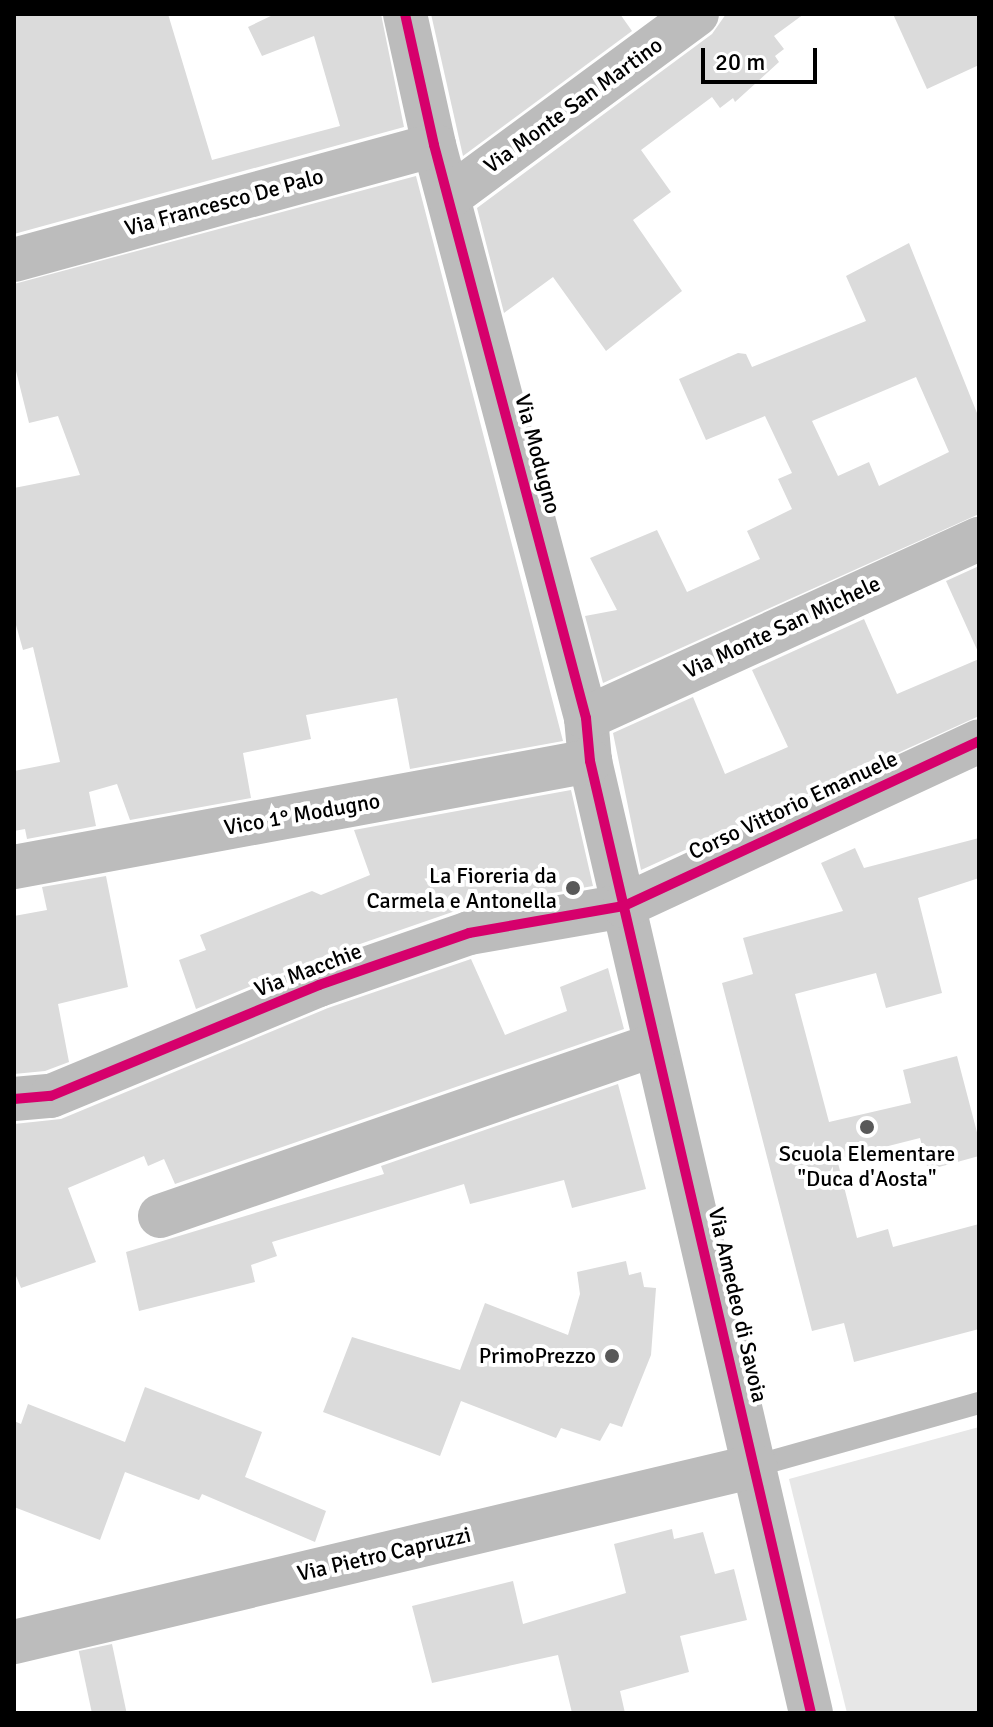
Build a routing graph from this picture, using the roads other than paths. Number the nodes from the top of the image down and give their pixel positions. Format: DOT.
graph roads {
  1 [pos="405,14"];
  2 [pos="697,14"];
  3 [pos="434,145"];
  4 [pos="449,197"];
  5 [pos="14,260"];
  6 [pos="979,539"];
  7 [pos="586,718"];
  8 [pos="979,741"];
  9 [pos="590,761"];
  10 [pos="14,867"];
  11 [pos="624,906"];
  12 [pos="654,1045"];
  13 [pos="14,1099"];
  14 [pos="160,1216"];
  15 [pos="979,1403"];
  16 [pos="755,1466"];
  17 [pos="14,1642"];
  18 [pos="811,1713"];
  1 -- 3 [label="street, Via Modugno"];
  2 -- 4 [label="street, Via Monte San Martino"];
  3 -- 4 [label="street, Via Modugno"];
  3 -- 5 [label="street, Via Francesco De Palo"];
  4 -- 7 [label="street, Via Modugno"];
  6 -- 7 [label="street, Via Monte San Michele"];
  7 -- 9 [label="street, Via Modugno"];
  8 -- 11 [label="street, Corso Vittorio Emanuele"];
  9 -- 10 [label="street, Vico 1° Modugno"];
  9 -- 11 [label="street, Via Modugno"];
  11 -- 12 [label="street, Via Amedeo di Savoia"];
  11 -- 13 [label="street, Via Macchie"];
  12 -- 14 [label="street"];
  12 -- 16 [label="street, Via Amedeo di Savoia"];
  15 -- 16 [label="lane"];
  16 -- 17 [label="street, Via Pietro Capruzzi"];
  16 -- 18 [label="street, Via Amedeo di Savoia"];
}
